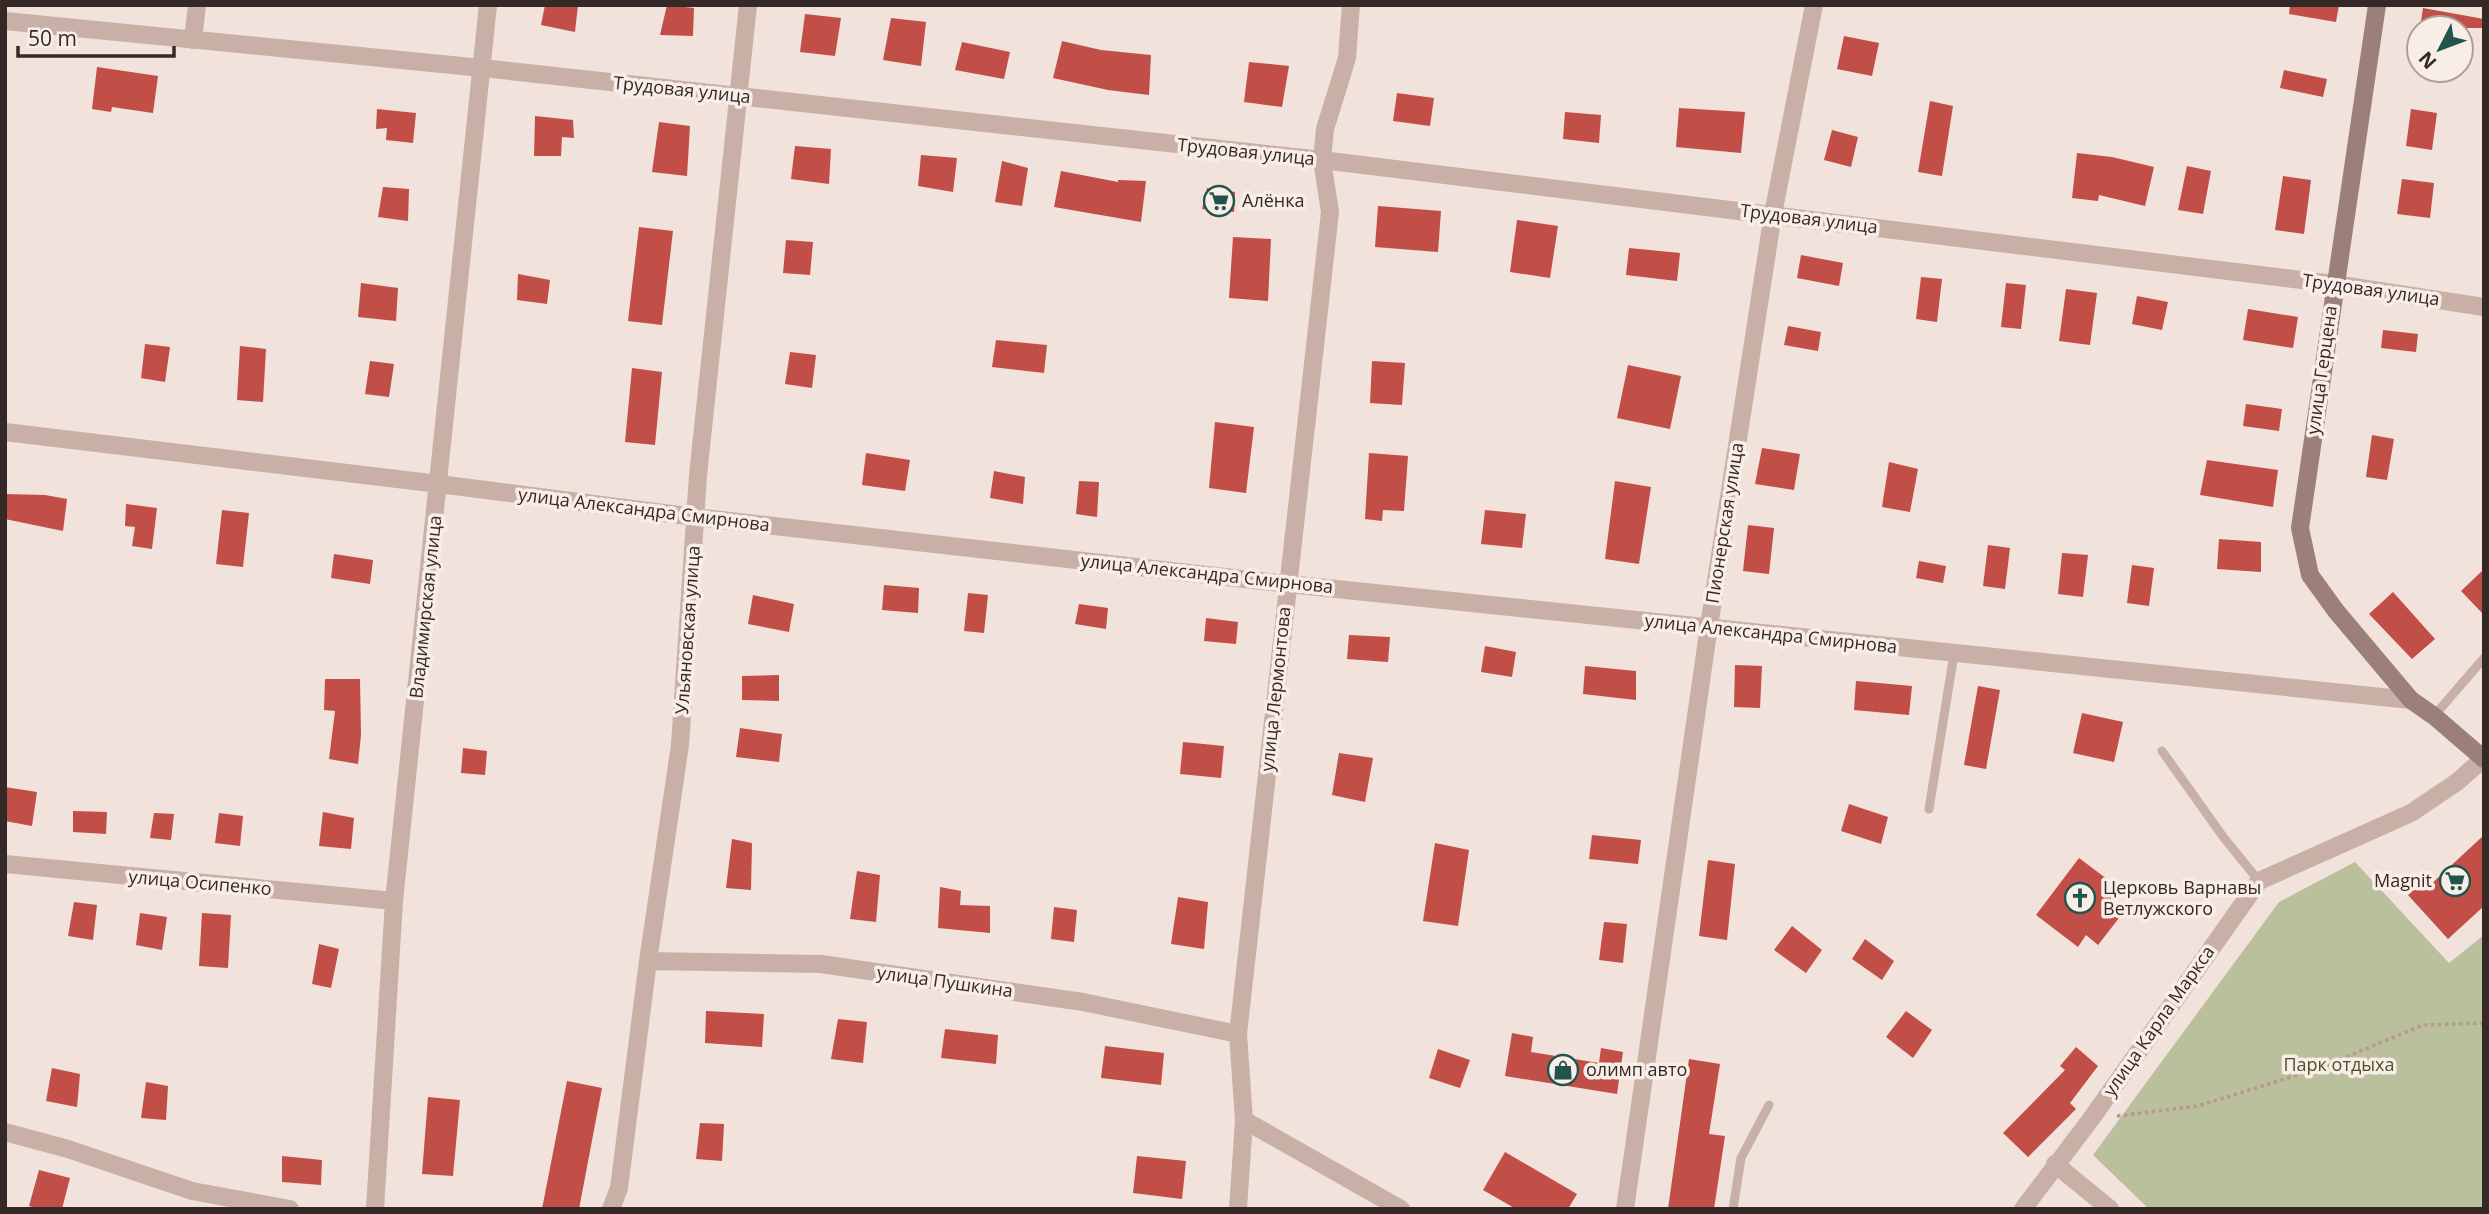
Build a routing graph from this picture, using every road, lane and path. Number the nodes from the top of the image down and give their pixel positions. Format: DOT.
graph roads {
  1 [pos="197,5"];
  2 [pos="488,5"];
  3 [pos="748,5"];
  4 [pos="1351,5"];
  5 [pos="1814,5"];
  6 [pos="2377,5"];
  7 [pos="5,21"];
  8 [pos="193,40"];
  9 [pos="482,68"];
  10 [pos="739,97"];
  11 [pos="1322,160"];
  12 [pos="1773,214"];
  13 [pos="2334,284"];
  14 [pos="2484,307"];
  15 [pos="5,432"];
  16 [pos="439,484"];
  17 [pos="695,517"];
  18 [pos="1288,584"];
  19 [pos="1709,626"];
  20 [pos="1954,654"];
  21 [pos="2484,658"];
  22 [pos="2411,700"];
  23 [pos="2434,716"];
  24 [pos="2162,751"];
  25 [pos="2483,759"];
  26 [pos="1929,809"];
  27 [pos="5,864"];
  28 [pos="2259,881"];
  29 [pos="394,901"];
  30 [pos="648,961"];
  31 [pos="2484,1023"];
  32 [pos="1238,1034"];
  33 [pos="1769,1105"];
  34 [pos="2091,1119"];
  35 [pos="1244,1120"];
  36 [pos="5,1132"];
  37 [pos="2055,1164"];
  38 [pos="290,1209"];
  39 [pos="374,1209"];
  40 [pos="611,1209"];
  41 [pos="1238,1209"];
  42 [pos="1401,1209"];
  43 [pos="1625,1209"];
  44 [pos="1733,1209"];
  45 [pos="2023,1209"];
  46 [pos="2110,1209"];
  1 -- 8 [label="street"];
  2 -- 9 [label="street, Владимирская улица"];
  3 -- 10 [label="street, Ульяновская улица"];
  4 -- 11 [label="street, улица Лермонтова"];
  5 -- 12 [label="street, Пионерская улица"];
  6 -- 13 [label="street, улица Герцена"];
  7 -- 8 [label="street, Трудовая улица"];
  8 -- 9 [label="street, Трудовая улица"];
  9 -- 10 [label="street, Трудовая улица"];
  9 -- 16 [label="street, Владимирская улица"];
  10 -- 11 [label="street, Трудовая улица"];
  10 -- 17 [label="street, Ульяновская улица"];
  11 -- 12 [label="street, Трудовая улица"];
  11 -- 18 [label="street, улица Лермонтова"];
  12 -- 13 [label="street, Трудовая улица"];
  12 -- 19 [label="street, Пионерская улица"];
  13 -- 14 [label="street, Трудовая улица"];
  13 -- 22 [label="street, улица Герцена"];
  15 -- 16 [label="street, улица Александра Смирнова"];
  16 -- 17 [label="street, улица Александра Смирнова"];
  16 -- 29 [label="street, Владимирская улица"];
  17 -- 18 [label="street, улица Александра Смирнова"];
  17 -- 30 [label="street, Ульяновская улица"];
  18 -- 19 [label="street, улица Александра Смирнова"];
  18 -- 32 [label="street, улица Лермонтова"];
  19 -- 20 [label="street, улица Александра Смирнова"];
  19 -- 43 [label="street, Пионерская улица"];
  20 -- 22 [label="street, улица Александра Смирнова"];
  20 -- 26 [label="lane"];
  21 -- 23 [label="lane"];
  22 -- 23 [label="street, улица Герцена"];
  23 -- 25 [label="street, улица Герцена"];
  24 -- 28 [label="lane"];
  25 -- 28 [label="street"];
  27 -- 29 [label="street, улица Осипенко"];
  28 -- 34 [label="street, улица Карла Маркса"];
  29 -- 39 [label="street, Владимирская улица"];
  30 -- 32 [label="street, улица Пушкина"];
  30 -- 40 [label="street, Ульяновская улица"];
  31 -- 34 [label="path"];
  32 -- 35 [label="street, улица Лермонтова"];
  33 -- 44 [label="lane"];
  34 -- 37 [label="street, улица Карла Маркса"];
  35 -- 41 [label="street, улица Лермонтова"];
  35 -- 42 [label="street"];
  36 -- 38 [label="street"];
  37 -- 45 [label="street, улица Карла Маркса"];
  37 -- 46 [label="street"];
}
